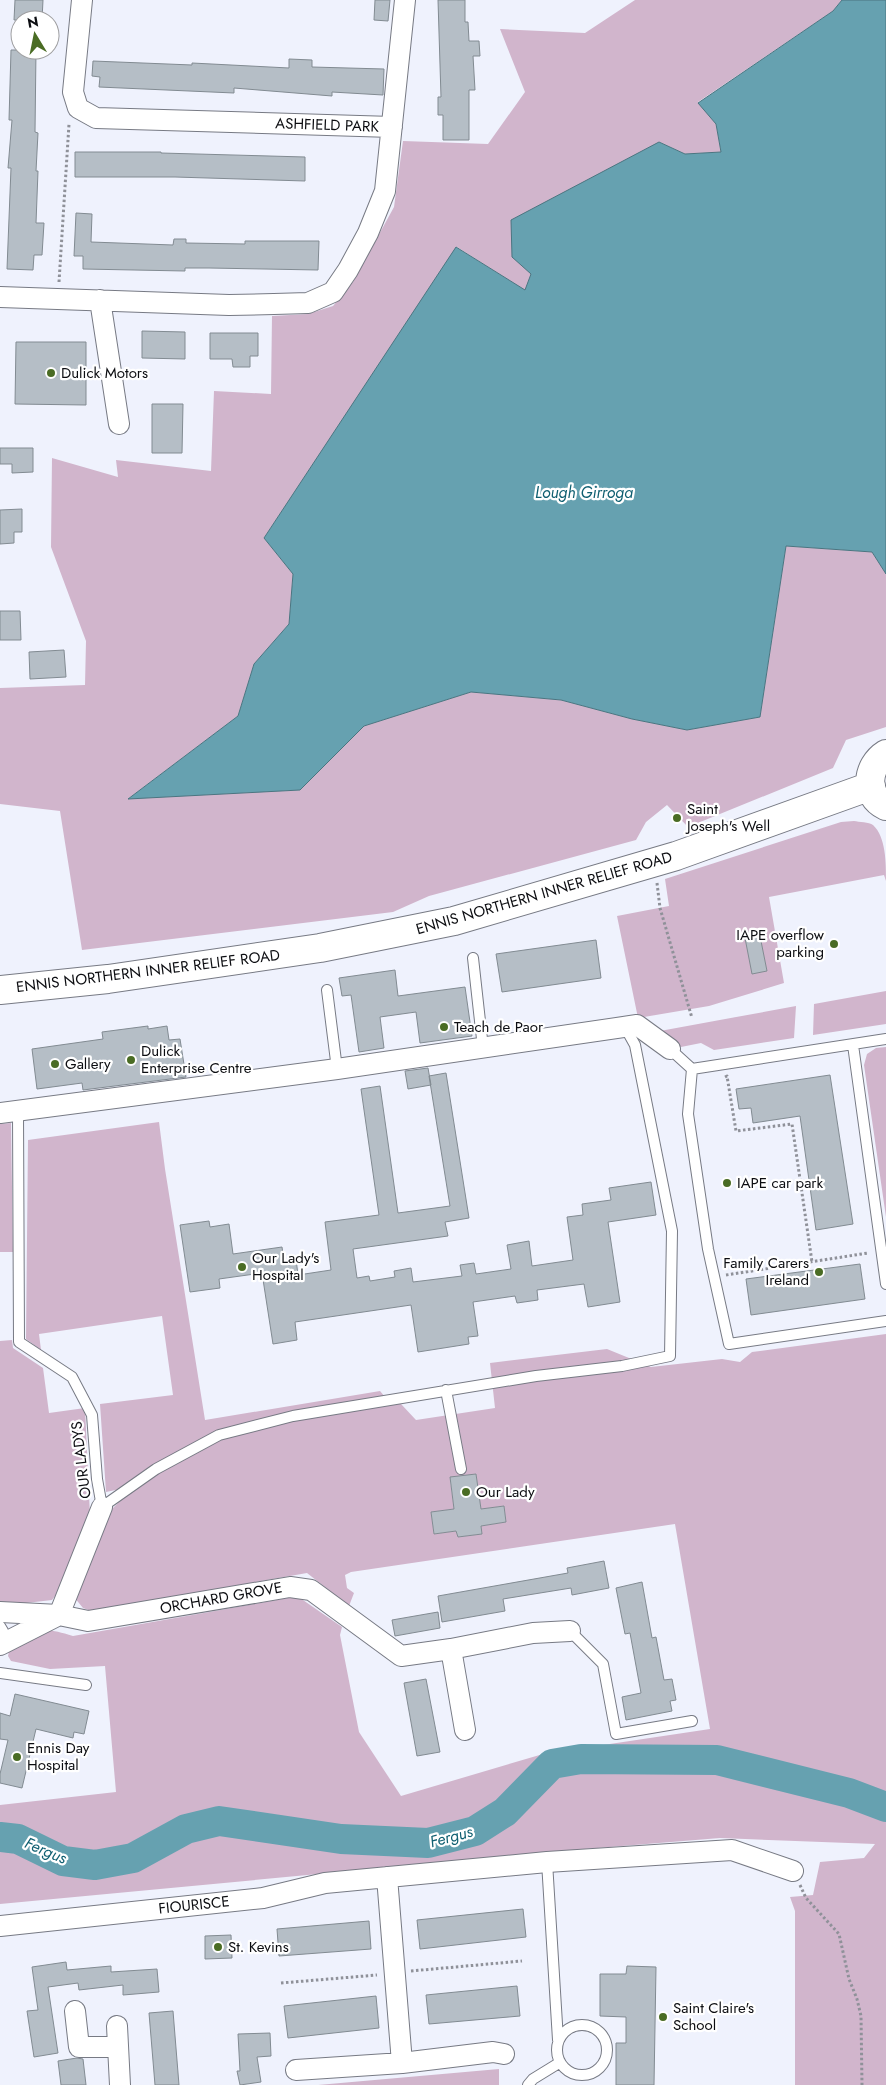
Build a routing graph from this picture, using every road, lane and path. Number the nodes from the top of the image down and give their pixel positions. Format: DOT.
graph roads {
  1 [pos="82,0"];
  2 [pos="405,0"];
  3 [pos="78,108"];
  4 [pos="392,126"];
  5 [pos="0,297"];
  6 [pos="58,298"];
  7 [pos="100,300"];
  8 [pos="119,424"];
  9 [pos="886,754"];
  10 [pos="878,796"];
  11 [pos="657,862"];
  12 [pos="472,958"];
  13 [pos="0,990"];
  14 [pos="327,990"];
  15 [pos="692,1018"];
  16 [pos="626,1027"];
  17 [pos="886,1039"];
  18 [pos="853,1045"];
  19 [pos="483,1048"];
  20 [pos="670,1049"];
  21 [pos="337,1069"];
  22 [pos="692,1070"];
  23 [pos="691,1082"];
  24 [pos="9,1113"];
  25 [pos="882,1251"];
  26 [pos="812,1262"];
  27 [pos="714,1277"];
  28 [pos="886,1284"];
  29 [pos="886,1321"];
  30 [pos="446,1390"];
  31 [pos="460,1470"];
  32 [pos="102,1507"];
  33 [pos="0,1612"];
  34 [pos="60,1615"];
  35 [pos="0,1626"];
  36 [pos="570,1631"];
  37 [pos="0,1636"];
  38 [pos="0,1645"];
  39 [pos="451,1649"];
  40 [pos="0,1674"];
  41 [pos="86,1685"];
  42 [pos="692,1721"];
  43 [pos="465,1730"];
  44 [pos="547,1862"];
  45 [pos="794,1870"];
  46 [pos="387,1877"];
  47 [pos="0,1926"];
  48 [pos="75,2011"];
  49 [pos="117,2026"];
  50 [pos="558,2040"];
  51 [pos="118,2047"];
  52 [pos="504,2054"];
  53 [pos="402,2063"];
  54 [pos="559,2063"];
  55 [pos="296,2070"];
  56 [pos="120,2085"];
  57 [pos="528,2085"];
  58 [pos="862,2085"];
  1 -- 3 [label="street"];
  2 -- 4 [label="street"];
  3 -- 4 [label="street, ASHFIELD PARK"];
  3 -- 6 [label="path"];
  4 -- 7 [label="street, ASHFIELD PARK"];
  5 -- 6 [label="street, ASHFIELD PARK"];
  6 -- 7 [label="street, ASHFIELD PARK"];
  7 -- 8 [label="street"];
  9 -- 10 [label="street"];
  10 -- 11 [label="street, ENNIS NORTHERN INNER RELIEF ROAD"];
  11 -- 13 [label="street, ENNIS NORTHERN INNER RELIEF ROAD"];
  11 -- 15 [label="path"];
  12 -- 19 [label="lane"];
  14 -- 21 [label="lane"];
  16 -- 19 [label="street"];
  16 -- 20 [label="street"];
  16 -- 30 [label="lane"];
  17 -- 18 [label="lane"];
  18 -- 22 [label="lane"];
  18 -- 25 [label="lane"];
  19 -- 21 [label="street"];
  20 -- 22 [label="lane"];
  21 -- 24 [label="street"];
  22 -- 23 [label="lane"];
  23 -- 26 [label="path"];
  23 -- 27 [label="lane"];
  24 -- 32 [label="lane, OUR LADYS"];
  25 -- 26 [label="path"];
  25 -- 28 [label="lane"];
  26 -- 27 [label="path"];
  27 -- 29 [label="lane"];
  30 -- 31 [label="lane"];
  30 -- 32 [label="lane"];
  32 -- 34 [label="street"];
  33 -- 34 [label="street, ORCHARD GROVE"];
  34 -- 38 [label="street"];
  34 -- 39 [label="street, ORCHARD GROVE"];
  35 -- 37 [label="lane"];
  36 -- 39 [label="street, ORCHARD GROVE"];
  36 -- 42 [label="lane, ORCHARD GROVE"];
  39 -- 43 [label="street"];
  40 -- 41 [label="lane"];
  44 -- 45 [label="street, FIOURISCE"];
  44 -- 46 [label="street, FIOURISCE"];
  44 -- 50 [label="lane"];
  45 -- 58 [label="path"];
  46 -- 47 [label="street, FIOURISCE"];
  46 -- 53 [label="street"];
  48 -- 51 [label="street"];
  49 -- 51 [label="street"];
  50 -- 54 [label="lane"];
  50 -- 54 [label="lane"];
  51 -- 56 [label="street"];
  52 -- 53 [label="street"];
  53 -- 55 [label="street"];
  54 -- 57 [label="lane"];
}
